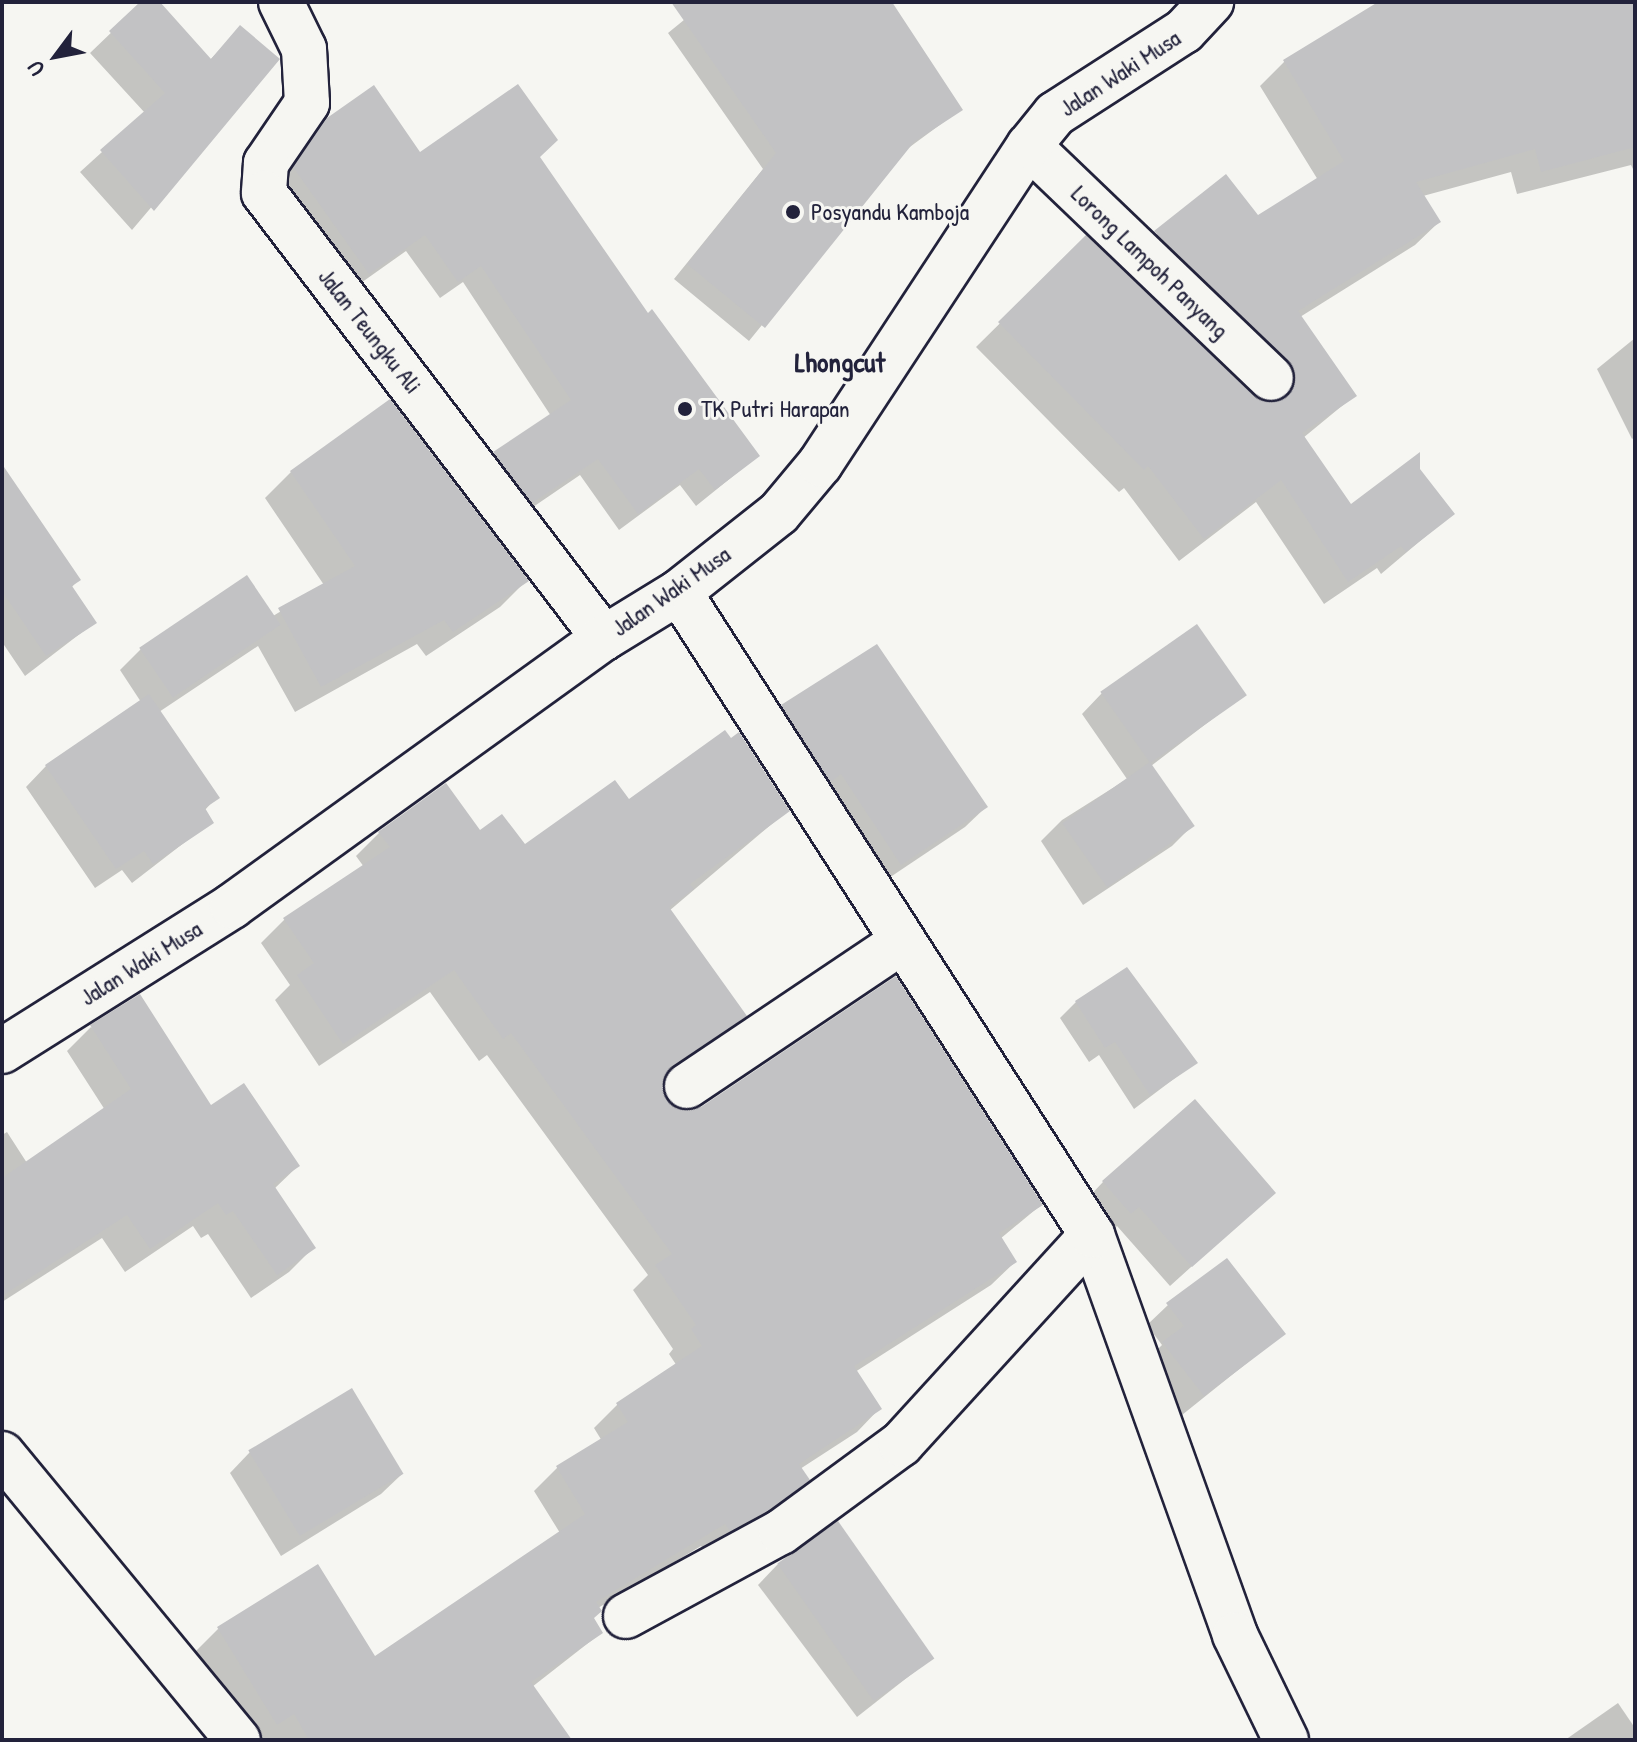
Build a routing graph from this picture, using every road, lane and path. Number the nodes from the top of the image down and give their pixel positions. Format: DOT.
graph roads {
  1 [pos="281,2"];
  2 [pos="1211,2"];
  3 [pos="1029,146"];
  4 [pos="1271,378"];
  5 [pos="679,592"];
  6 [pos="604,638"];
  7 [pos="903,941"];
  8 [pos="2,1051"];
  9 [pos="687,1086"];
  10 [pos="1092,1235"];
  11 [pos="2,1454"];
  12 [pos="626,1616"];
  13 [pos="238,1740"];
  14 [pos="1286,1740"];
  1 -- 6 [label="street, Jalan Teungku Ali"];
  2 -- 3 [label="street, Jalan Waki Musa"];
  3 -- 4 [label="street, Lorong Lampoh Panyang"];
  3 -- 5 [label="street, Jalan Waki Musa"];
  5 -- 6 [label="street, Jalan Waki Musa"];
  5 -- 7 [label="street"];
  6 -- 8 [label="street, Jalan Waki Musa"];
  7 -- 9 [label="street"];
  7 -- 10 [label="street"];
  10 -- 12 [label="street"];
  10 -- 14 [label="street"];
  11 -- 13 [label="street"];
}
